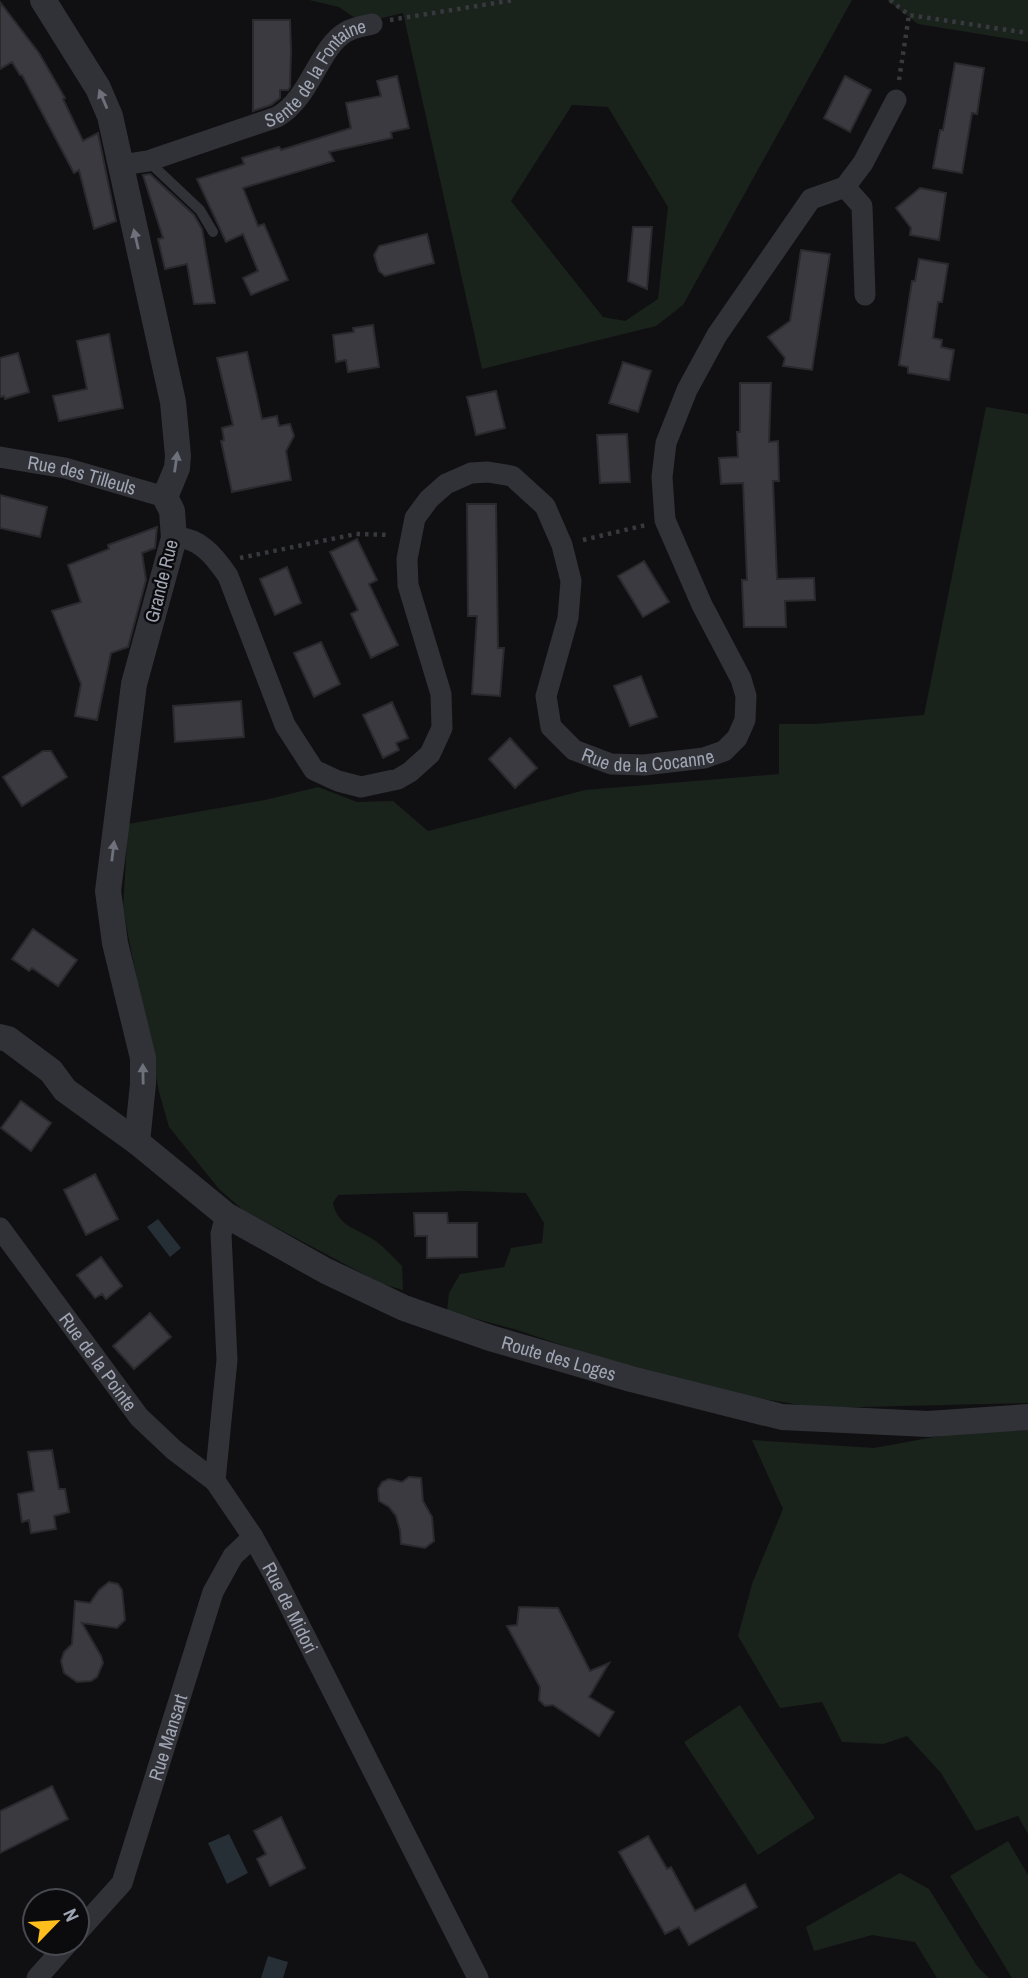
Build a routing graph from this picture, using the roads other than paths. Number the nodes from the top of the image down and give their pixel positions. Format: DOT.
graph roads {
  1 [pos="43,0"];
  2 [pos="372,24"];
  3 [pos="896,100"];
  4 [pos="148,161"];
  5 [pos="121,165"];
  6 [pos="845,187"];
  7 [pos="213,232"];
  8 [pos="865,295"];
  9 [pos="0,457"];
  10 [pos="165,497"];
  11 [pos="174,537"];
  12 [pos="0,1037"];
  13 [pos="137,1142"];
  14 [pos="226,1215"];
  15 [pos="0,1228"];
  16 [pos="1028,1417"];
  17 [pos="215,1481"];
  18 [pos="253,1537"];
  19 [pos="91,1917"];
  20 [pos="56,1957"];
  21 [pos="37,1978"];
  22 [pos="478,1978"];
  5 -- 1 [label="street, one-way"];
  2 -- 4 [label="street, Sente de la Fontaine"];
  3 -- 6 [label="street"];
  4 -- 5 [label="street, Sente de la Fontaine"];
  4 -- 7 [label="lane"];
  10 -- 5 [label="street, one-way"];
  6 -- 8 [label="street"];
  6 -- 11 [label="street, Rue de la Cocanne"];
  9 -- 10 [label="street, Rue des Tilleuls"];
  10 -- 11 [label="street, Grande Rue"];
  13 -- 11 [label="street, Grande Rue, one-way"];
  12 -- 13 [label="street, Route des Loges"];
  13 -- 14 [label="street, Route des Loges"];
  14 -- 16 [label="street, Route des Loges"];
  14 -- 17 [label="street"];
  15 -- 17 [label="street, Rue de la Pointe"];
  17 -- 18 [label="street, Rue de Midori"];
  18 -- 19 [label="street, Rue Mansart"];
  18 -- 22 [label="street, Rue de Midori"];
  20 -- 21 [label="street"];
}
